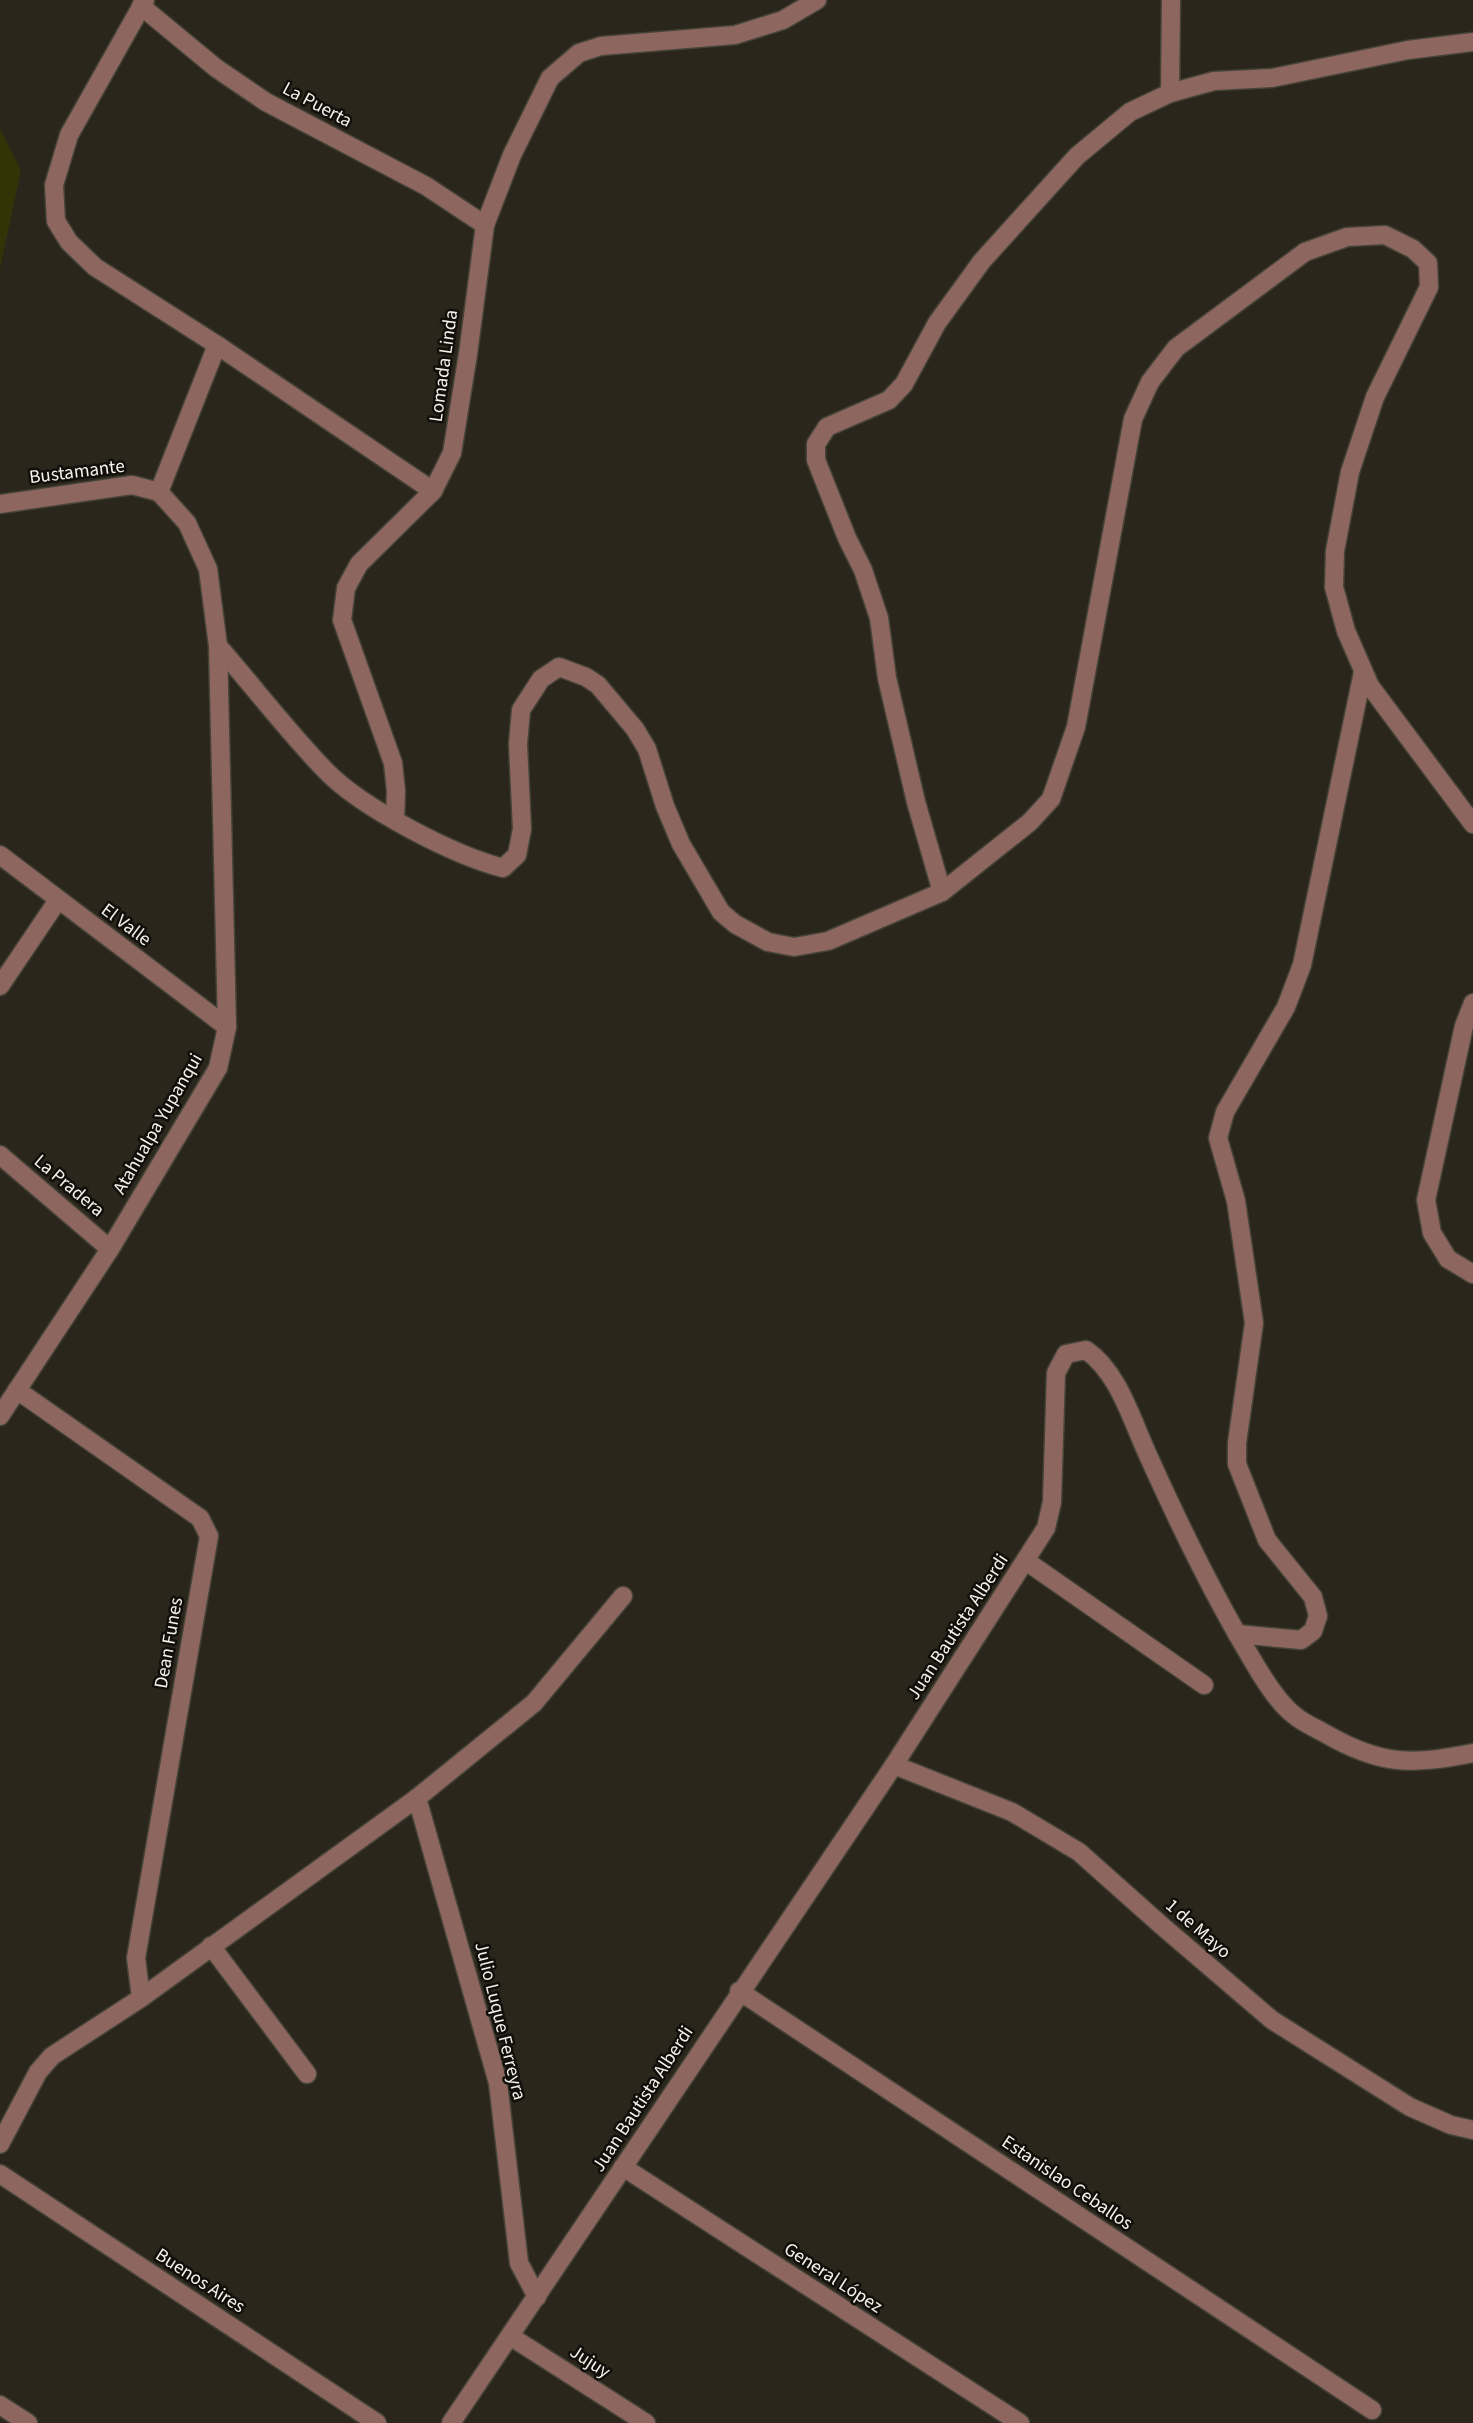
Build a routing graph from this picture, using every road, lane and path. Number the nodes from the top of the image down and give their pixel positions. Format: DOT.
graph roads {
  1 [pos="817,0"];
  2 [pos="1171,0"];
  3 [pos="143,3"];
  4 [pos="1473,43"];
  5 [pos="1170,93"];
  6 [pos="485,225"];
  7 [pos="217,345"];
  8 [pos="433,491"];
  9 [pos="159,492"];
  10 [pos="0,503"];
  11 [pos="218,646"];
  12 [pos="1363,673"];
  13 [pos="395,820"];
  14 [pos="1473,824"];
  15 [pos="0,855"];
  16 [pos="942,892"];
  17 [pos="58,900"];
  18 [pos="0,986"];
  19 [pos="1473,1003"];
  20 [pos="227,1027"];
  21 [pos="0,1155"];
  22 [pos="110,1248"];
  23 [pos="1473,1274"];
  24 [pos="17,1390"];
  25 [pos="0,1416"];
  26 [pos="1026,1561"];
  27 [pos="623,1596"];
  28 [pos="1237,1634"];
  29 [pos="1204,1685"];
  30 [pos="1473,1753"];
  31 [pos="894,1765"];
  32 [pos="417,1798"];
  33 [pos="211,1946"];
  34 [pos="739,1991"];
  35 [pos="141,1998"];
  36 [pos="307,2074"];
  37 [pos="1473,2130"];
  38 [pos="0,2144"];
  39 [pos="624,2167"];
  40 [pos="0,2174"];
  41 [pos="537,2297"];
  42 [pos="510,2336"];
  43 [pos="0,2405"];
  44 [pos="1372,2410"];
  45 [pos="28,2423"];
  46 [pos="377,2423"];
  47 [pos="451,2423"];
  48 [pos="646,2423"];
  49 [pos="1020,2423"];
  1 -- 6 [label="street, Lomada Linda"];
  2 -- 5 [label="street"];
  3 -- 6 [label="street, La Puerta"];
  3 -- 7 [label="street"];
  4 -- 5 [label="street"];
  5 -- 16 [label="street"];
  6 -- 8 [label="street, Lomada Linda"];
  7 -- 8 [label="street"];
  7 -- 9 [label="street"];
  8 -- 13 [label="street, Lomada Linda"];
  9 -- 10 [label="street, Bustamante"];
  9 -- 11 [label="street, Atahualpa Yupanqui"];
  11 -- 13 [label="street"];
  11 -- 20 [label="street, Atahualpa Yupanqui"];
  12 -- 14 [label="street"];
  12 -- 16 [label="street"];
  12 -- 28 [label="street"];
  13 -- 16 [label="street"];
  15 -- 17 [label="street, El Valle"];
  17 -- 18 [label="street"];
  17 -- 20 [label="street, El Valle"];
  19 -- 23 [label="street"];
  20 -- 22 [label="street, Atahualpa Yupanqui"];
  21 -- 22 [label="street, La Pradera"];
  22 -- 24 [label="street, Atahualpa Yupanqui"];
  24 -- 25 [label="street, Atahualpa Yupanqui"];
  24 -- 35 [label="street, Dean Funes"];
  26 -- 28 [label="street, Juan Bautista Alberdi"];
  26 -- 29 [label="street"];
  26 -- 31 [label="street, Juan Bautista Alberdi"];
  27 -- 32 [label="street"];
  28 -- 30 [label="street, Juan Bautista Alberdi"];
  31 -- 34 [label="street, Juan Bautista Alberdi"];
  31 -- 37 [label="street, 1 de Mayo"];
  32 -- 33 [label="street"];
  32 -- 41 [label="street, Julio Luque Ferreyra"];
  33 -- 35 [label="street"];
  33 -- 36 [label="street"];
  34 -- 39 [label="street, Juan Bautista Alberdi"];
  34 -- 44 [label="street, Estanislao Ceballos"];
  35 -- 38 [label="street"];
  39 -- 41 [label="street, Juan Bautista Alberdi"];
  39 -- 49 [label="street, General López"];
  40 -- 46 [label="street, Buenos Aires"];
  41 -- 42 [label="street, Juan Bautista Alberdi"];
  42 -- 47 [label="street, Juan Bautista Alberdi"];
  42 -- 48 [label="street, Jujuy"];
  43 -- 45 [label="street"];
}
